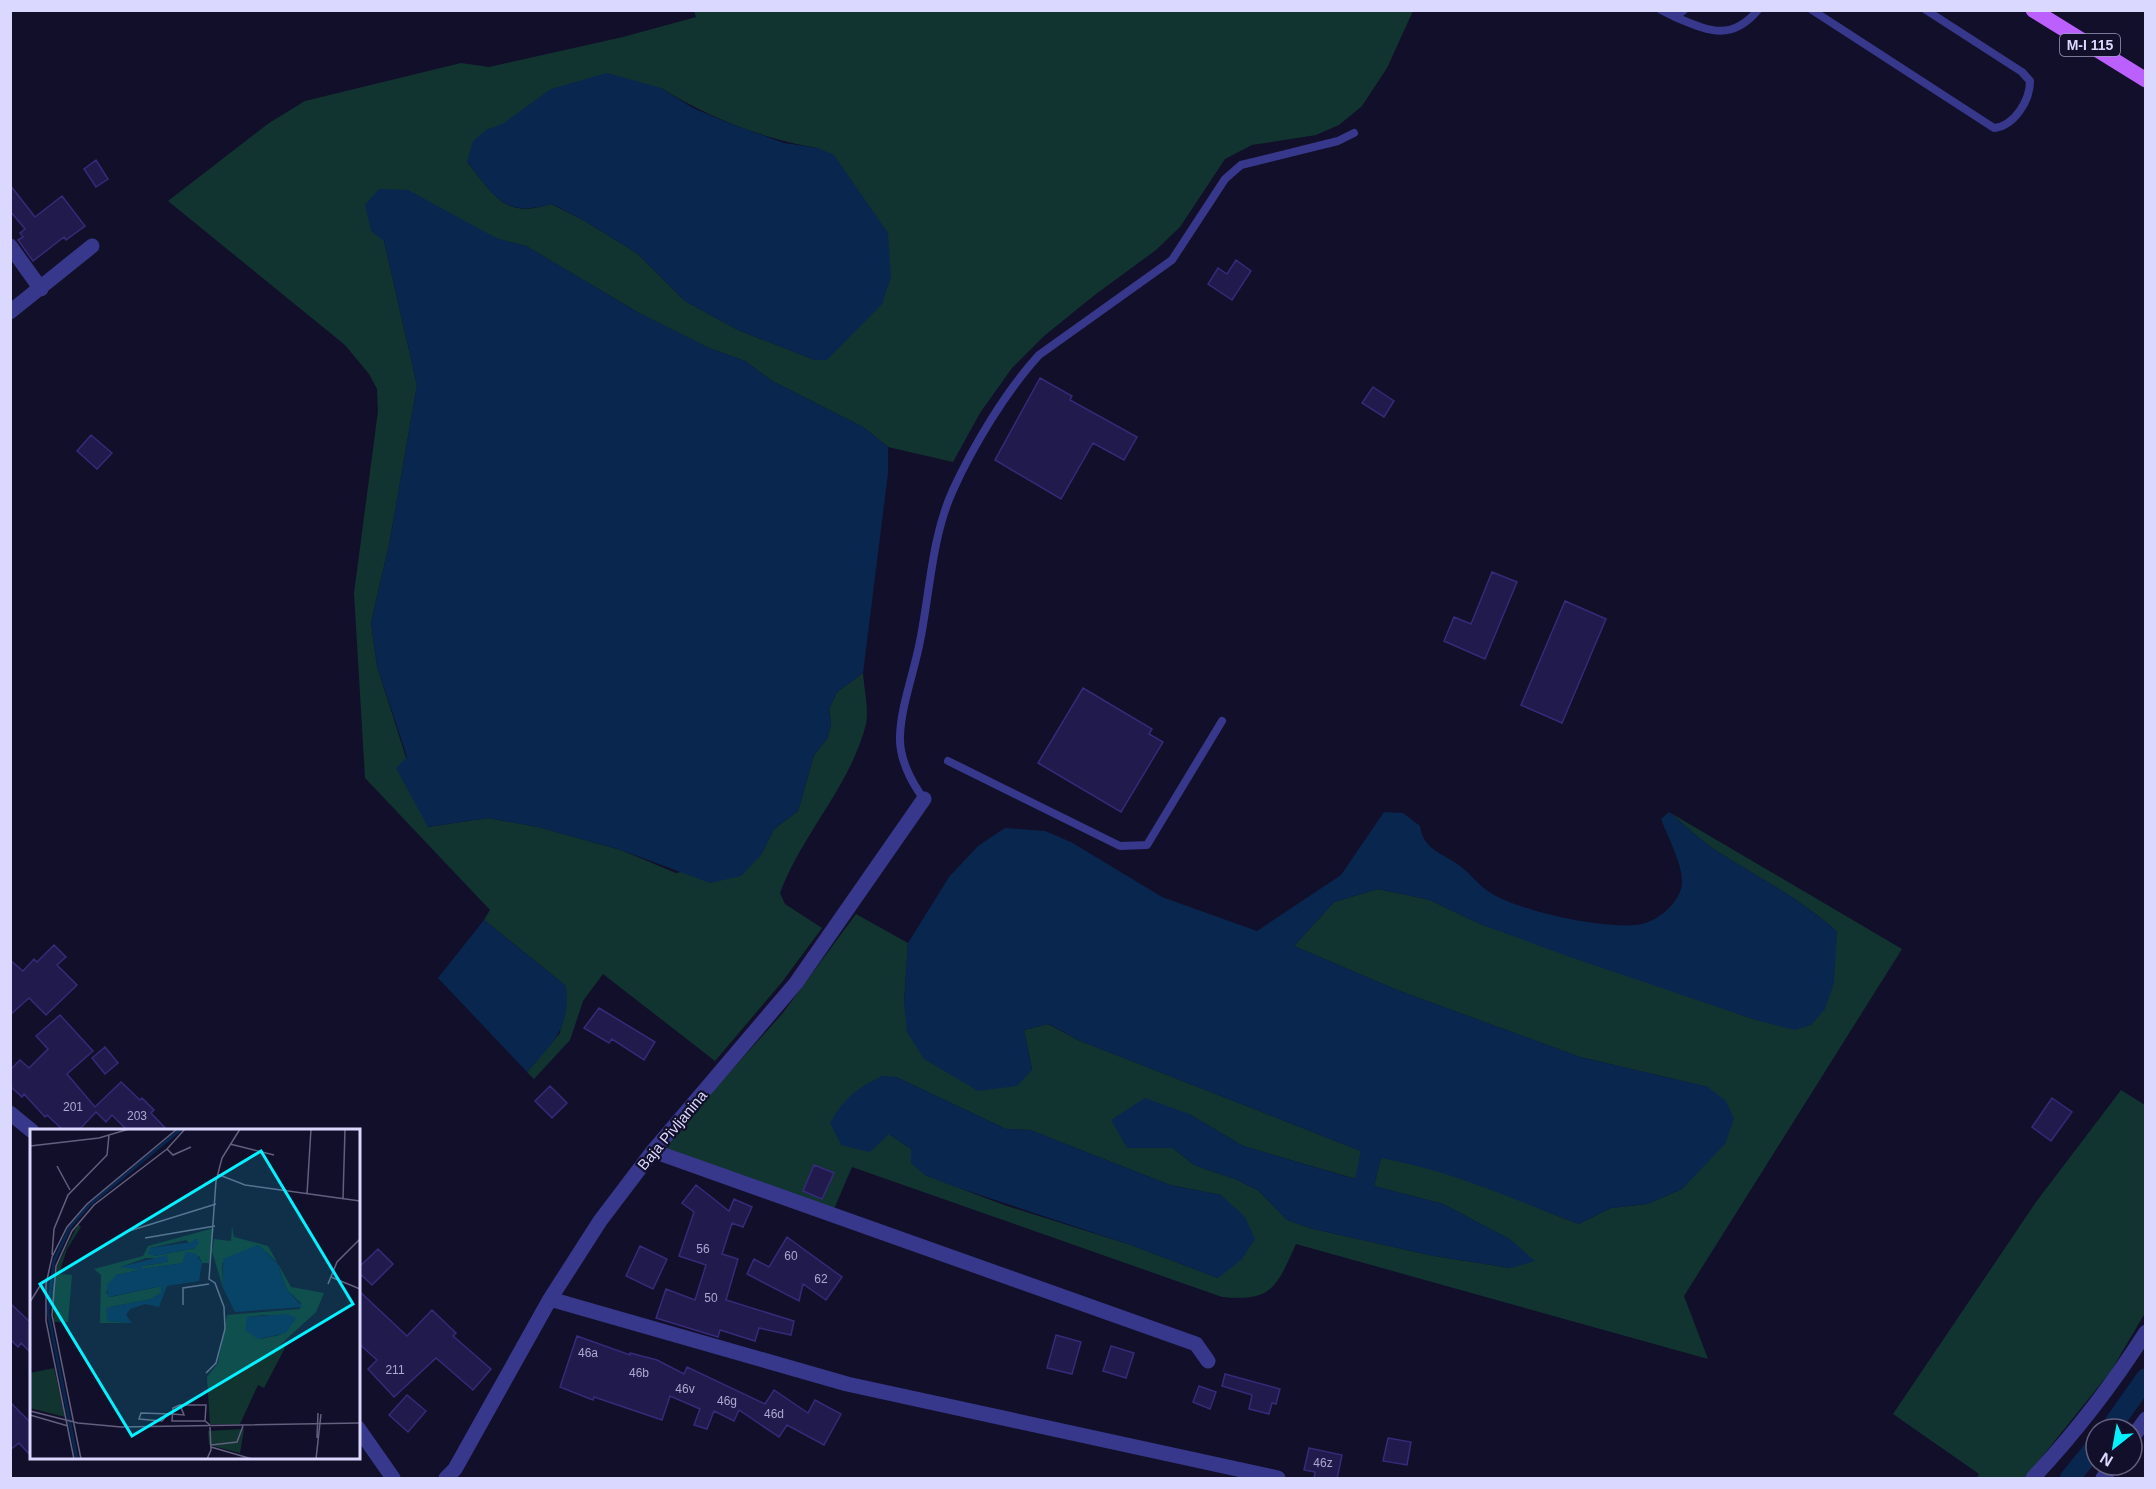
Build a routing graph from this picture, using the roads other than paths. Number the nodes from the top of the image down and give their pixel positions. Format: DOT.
graph roads {
  1 [pos="1661,10"];
  2 [pos="1684,10"];
  3 [pos="1758,10"];
  4 [pos="1812,10"];
  5 [pos="1926,10"];
  6 [pos="2033,10"];
  7 [pos="1675,17"];
  8 [pos="2145,80"];
  9 [pos="1354,133"];
  10 [pos="10,246"];
  11 [pos="92,246"];
  12 [pos="41,289"];
  13 [pos="10,312"];
  14 [pos="1222,721"];
  15 [pos="948,761"];
  16 [pos="924,799"];
  17 [pos="10,1113"];
  18 [pos="30,1129"];
  19 [pos="653,1150"];
  20 [pos="550,1299"];
  21 [pos="2145,1332"];
  22 [pos="1208,1361"];
  23 [pos="360,1431"];
  24 [pos="393,1479"];
  25 [pos="446,1479"];
  26 [pos="1278,1479"];
  27 [pos="2033,1479"];
  1 -- 7 [label="lane"];
  2 -- 7 [label="lane"];
  3 -- 7 [label="lane"];
  4 -- 5 [label="lane"];
  6 -- 8 [label="main road, M-I 115"];
  9 -- 16 [label="lane"];
  10 -- 12 [label="street"];
  11 -- 12 [label="street"];
  12 -- 13 [label="street"];
  14 -- 15 [label="lane"];
  16 -- 19 [label="street, Baja Pivljanina"];
  17 -- 18 [label="street"];
  19 -- 20 [label="street, Baja Pivljanina"];
  19 -- 22 [label="street"];
  20 -- 25 [label="street, Baja Pivljanina"];
  20 -- 26 [label="street"];
  21 -- 27 [label="street"];
  23 -- 24 [label="street"];
}
